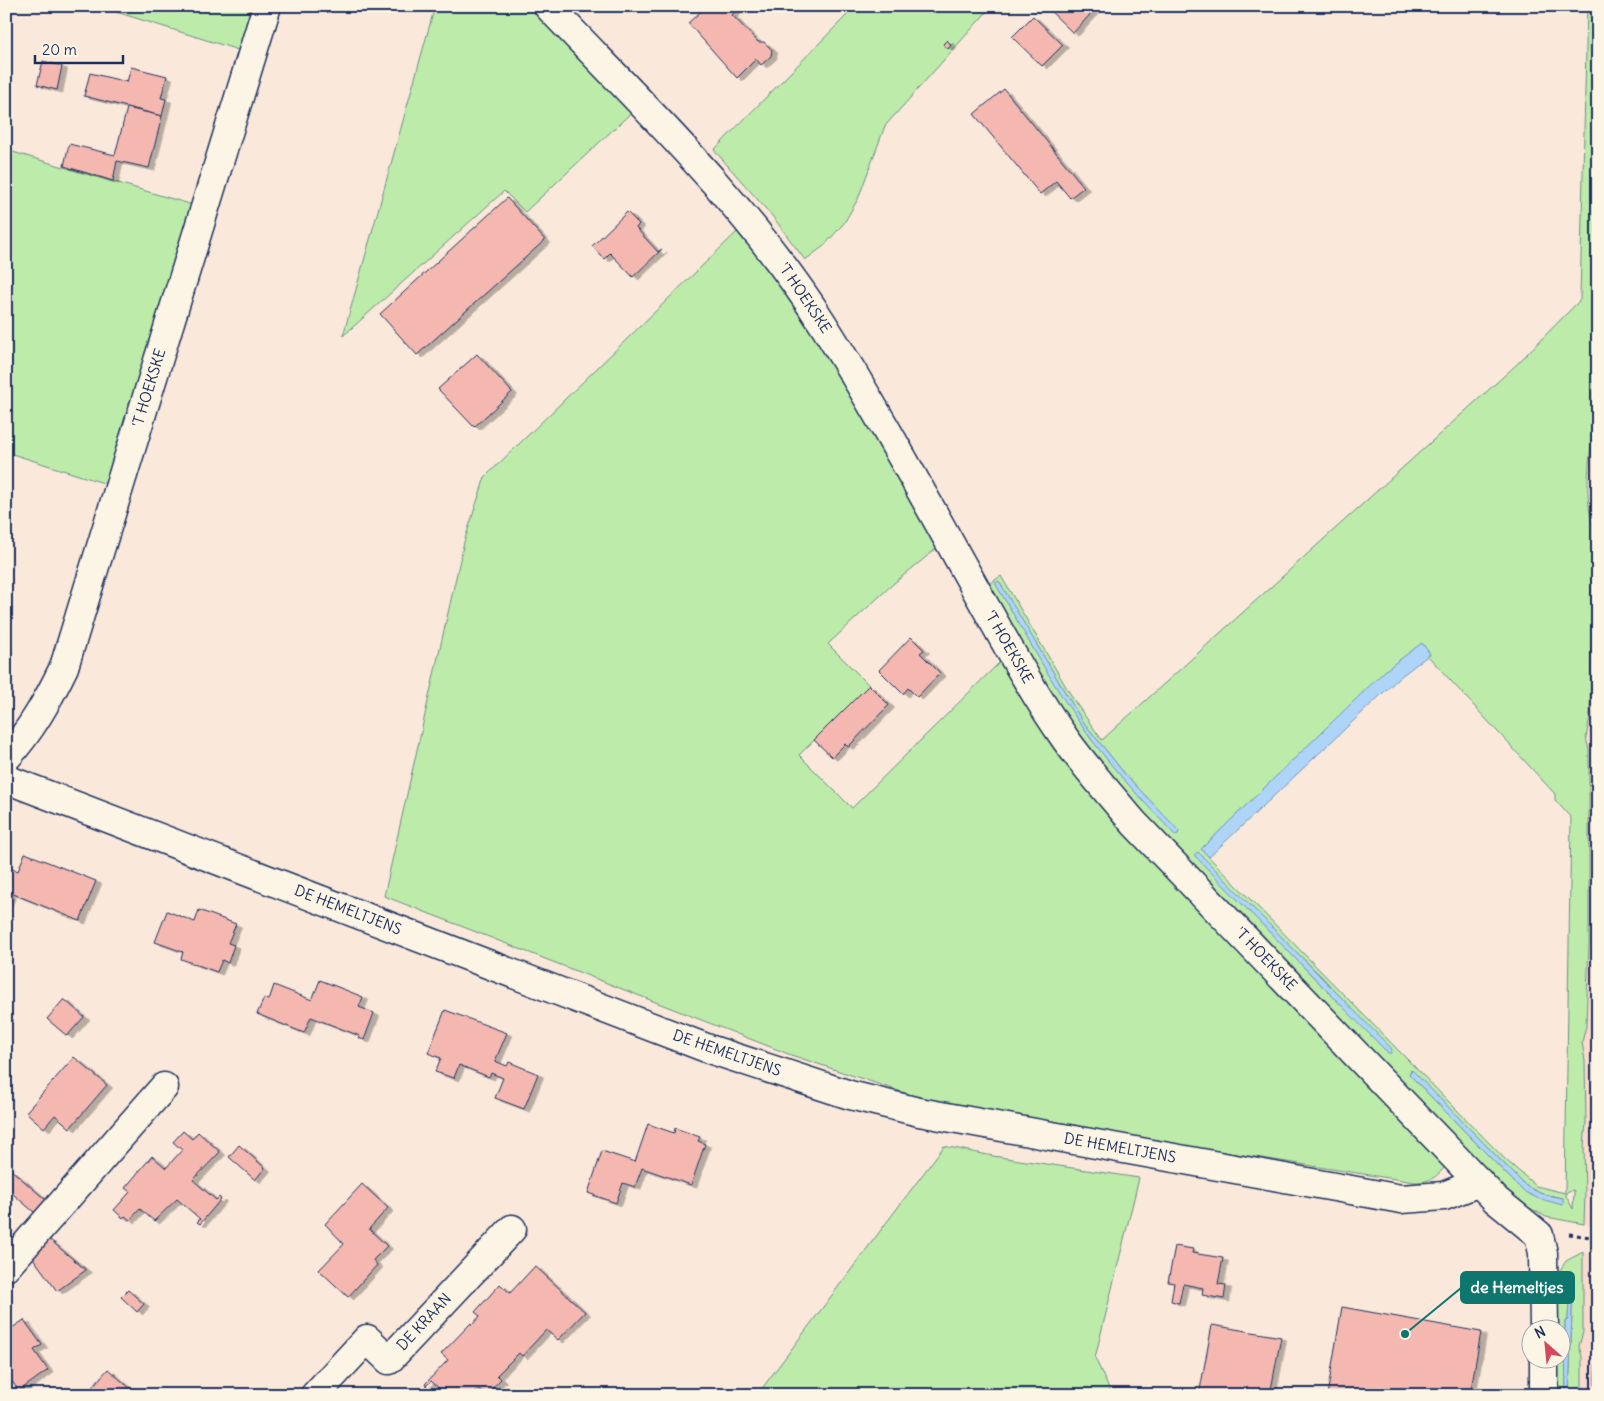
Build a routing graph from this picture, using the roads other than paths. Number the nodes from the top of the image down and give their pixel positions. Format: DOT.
graph roads {
  1 [pos="268,6"];
  2 [pos="548,6"];
  3 [pos="6,758"];
  4 [pos="6,779"];
  5 [pos="164,1087"];
  6 [pos="1479,1182"];
  7 [pos="512,1229"];
  8 [pos="6,1267"];
  9 [pos="1544,1318"];
  10 [pos="1544,1368"];
  11 [pos="315,1395"];
  12 [pos="1544,1395"];
  1 -- 3 [label="street, 'T HOEKSKE"];
  2 -- 6 [label="street, 'T HOEKSKE"];
  4 -- 6 [label="street, DE HEMELTJENS"];
  5 -- 8 [label="street"];
  6 -- 9 [label="street, 'T HOEKSKE"];
  7 -- 11 [label="street, DE KRAAN"];
  10 -- 12 [label="street"];
}
